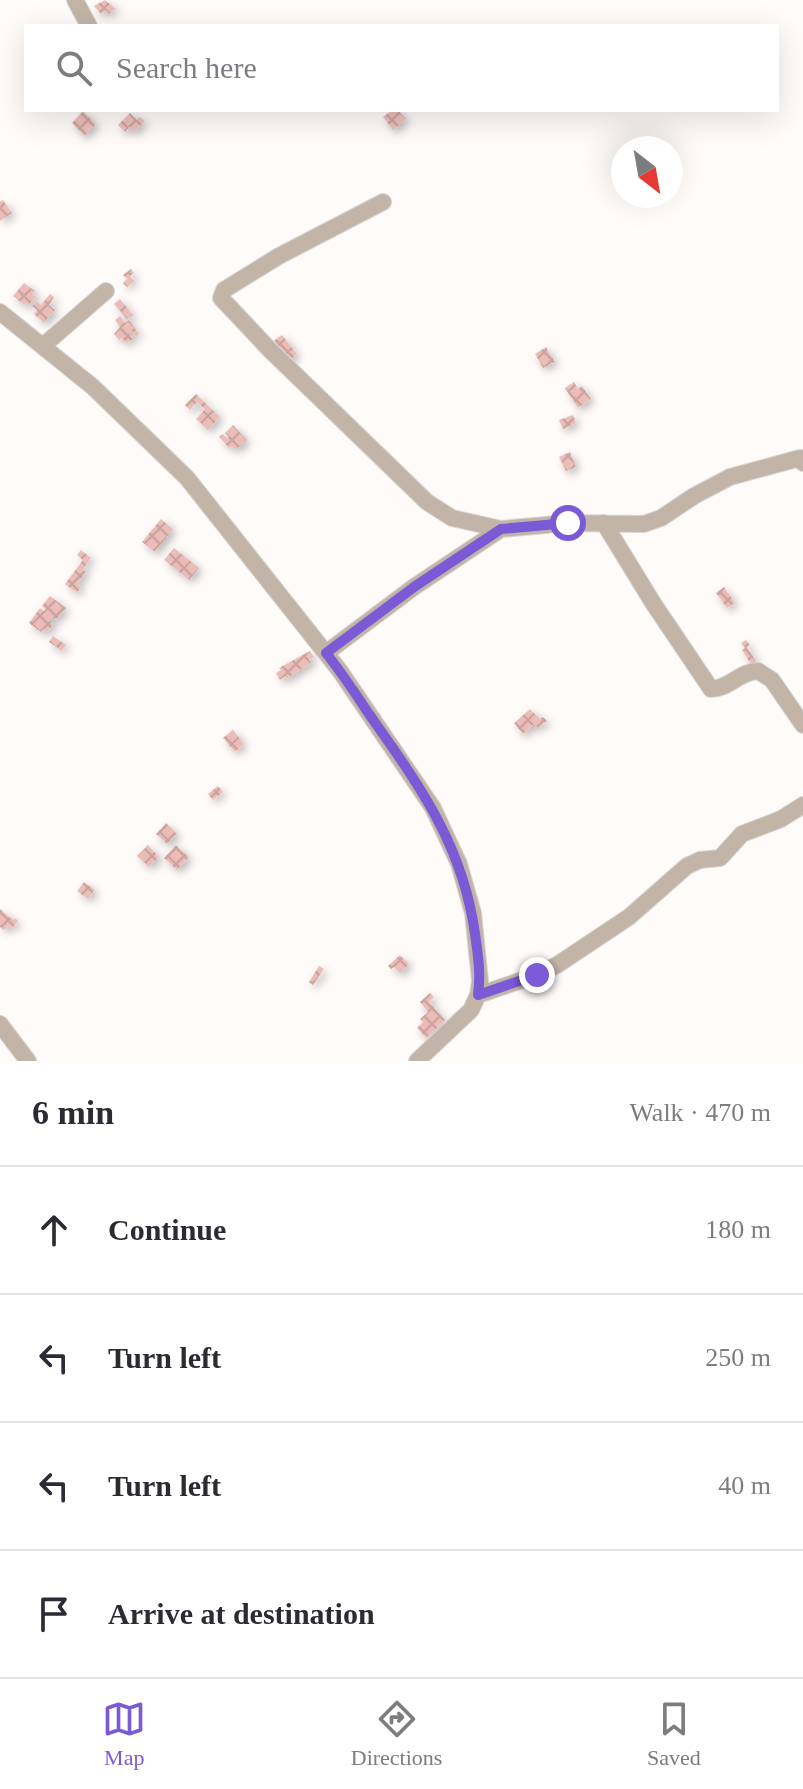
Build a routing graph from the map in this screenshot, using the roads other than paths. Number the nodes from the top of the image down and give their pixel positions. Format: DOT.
graph roads {
  1 [pos="75,0"];
  2 [pos="88,24"];
  3 [pos="383,202"];
  4 [pos="106,291"];
  5 [pos="0,312"];
  6 [pos="44,345"];
  7 [pos="803,463"];
  8 [pos="604,523"];
  9 [pos="501,529"];
  10 [pos="326,653"];
  11 [pos="803,725"];
  12 [pos="803,805"];
  13 [pos="478,995"];
  14 [pos="0,1024"];
  15 [pos="28,1061"];
  16 [pos="417,1061"];
  1 -- 2 [label="street"];
  3 -- 9 [label="street"];
  4 -- 6 [label="street"];
  5 -- 6 [label="street"];
  6 -- 10 [label="street"];
  7 -- 8 [label="street"];
  8 -- 9 [label="street"];
  8 -- 11 [label="street"];
  9 -- 10 [label="street"];
  10 -- 13 [label="street"];
  12 -- 13 [label="street"];
  13 -- 16 [label="street"];
  14 -- 15 [label="street"];
}
